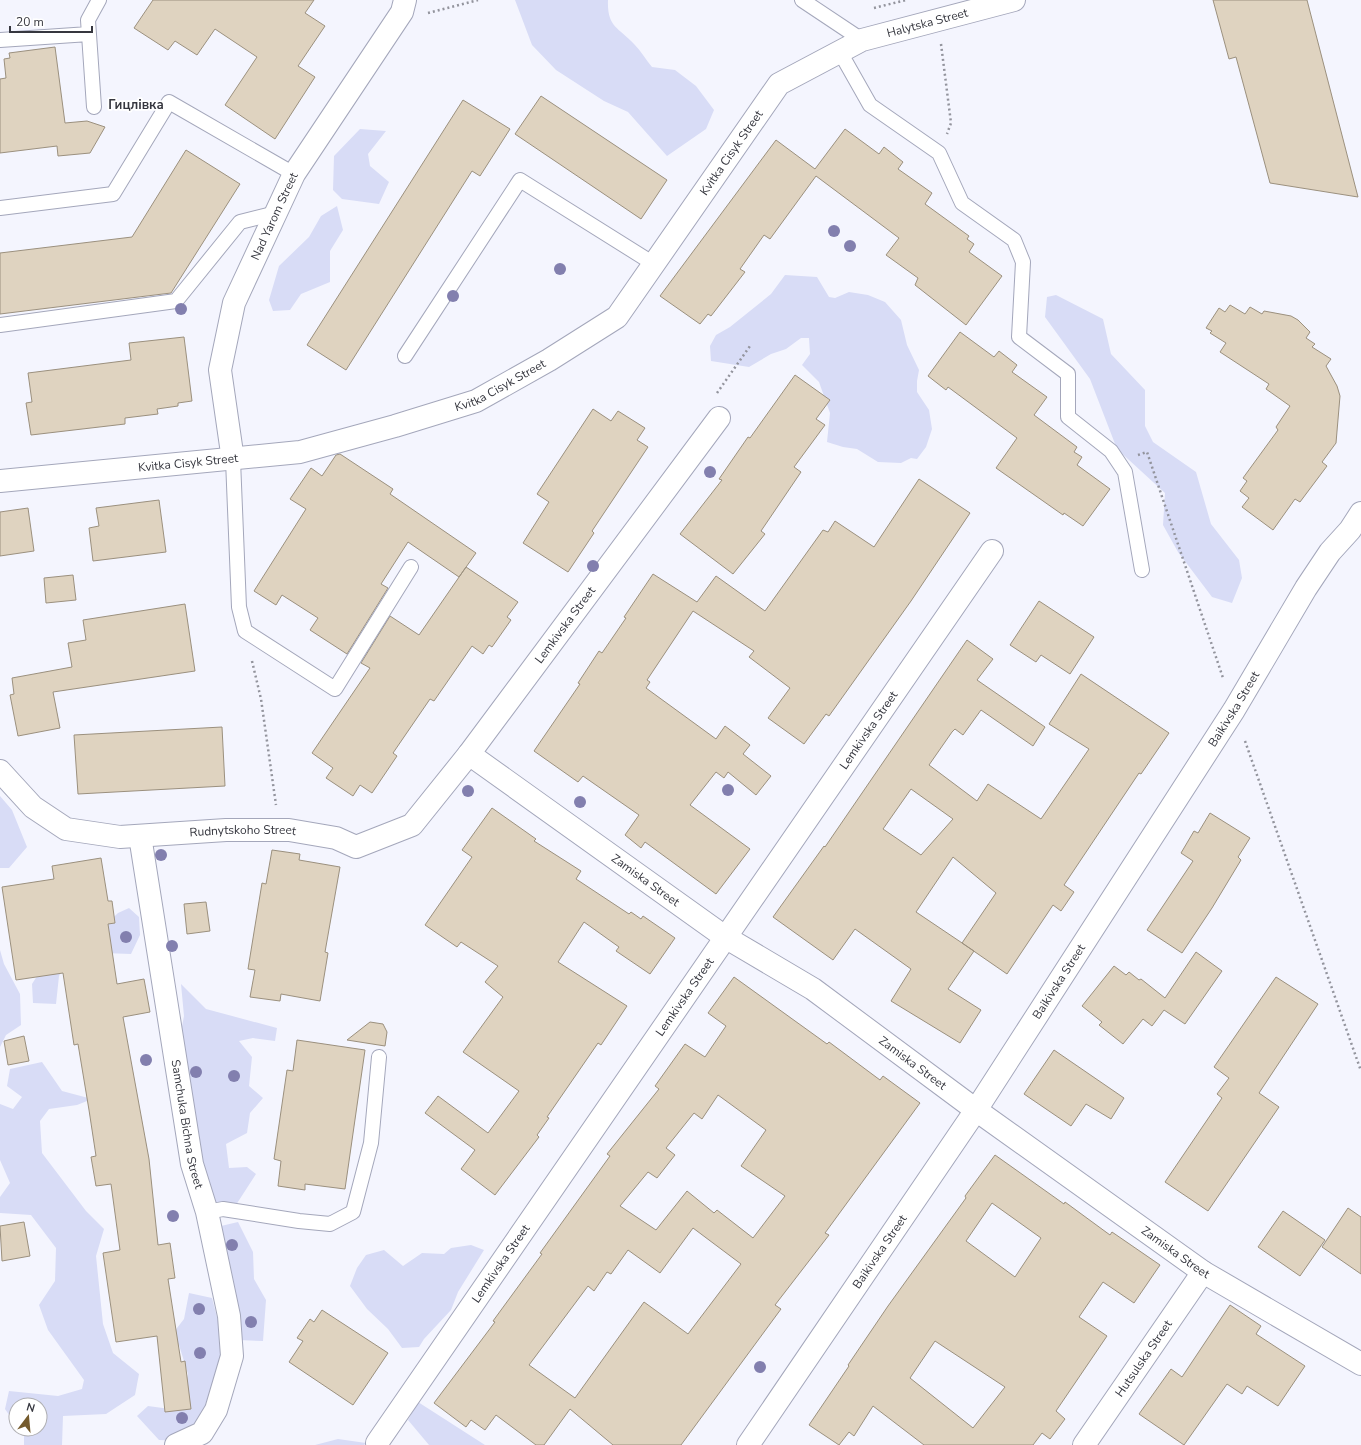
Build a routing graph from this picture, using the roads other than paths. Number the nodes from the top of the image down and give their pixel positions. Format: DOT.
graph roads {
  1 [pos="98,0"];
  2 [pos="405,0"];
  3 [pos="802,0"];
  4 [pos="1014,0"];
  5 [pos="89,34"];
  6 [pos="0,40"];
  7 [pos="862,40"];
  8 [pos="840,52"];
  9 [pos="94,107"];
  10 [pos="294,174"];
  11 [pos="0,208"];
  12 [pos="276,213"];
  13 [pos="654,264"];
  14 [pos="0,325"];
  15 [pos="405,356"];
  16 [pos="719,418"];
  17 [pos="233,460"];
  18 [pos="0,481"];
  19 [pos="1361,512"];
  20 [pos="992,551"];
  21 [pos="411,567"];
  22 [pos="1142,570"];
  23 [pos="469,754"];
  24 [pos="0,771"];
  25 [pos="140,836"];
  26 [pos="726,937"];
  27 [pos="379,1057"];
  28 [pos="976,1110"];
  29 [pos="207,1212"];
  30 [pos="1203,1272"];
  31 [pos="1361,1364"];
  32 [pos="376,1444"];
  33 [pos="176,1445"];
  34 [pos="748,1445"];
  35 [pos="1084,1445"];
  1 -- 5 [label="lane"];
  2 -- 10 [label="street, Nad Yarom Street"];
  3 -- 7 [label="lane"];
  4 -- 7 [label="street, Halytska Street"];
  5 -- 6 [label="lane"];
  5 -- 9 [label="lane"];
  7 -- 8 [label="street, Kvitka Cisyk Street"];
  8 -- 13 [label="street, Kvitka Cisyk Street"];
  8 -- 22 [label="lane"];
  10 -- 11 [label="lane"];
  10 -- 12 [label="street, Nad Yarom Street"];
  12 -- 14 [label="lane"];
  12 -- 17 [label="street, Nad Yarom Street"];
  13 -- 15 [label="lane"];
  13 -- 17 [label="street, Kvitka Cisyk Street"];
  16 -- 23 [label="street, Lemkivska Street"];
  17 -- 18 [label="street, Kvitka Cisyk Street"];
  17 -- 21 [label="lane"];
  19 -- 28 [label="street, Baikivska Street"];
  20 -- 26 [label="street, Lemkivska Street"];
  23 -- 25 [label="street, Rudnytskoho Street"];
  23 -- 26 [label="street, Zamiska Street"];
  24 -- 25 [label="street, Rudnytskoho Street"];
  25 -- 29 [label="street, Samchuka Bichna Street"];
  26 -- 28 [label="street, Zamiska Street"];
  26 -- 32 [label="street, Lemkivska Street"];
  27 -- 29 [label="lane"];
  28 -- 30 [label="street, Zamiska Street"];
  28 -- 34 [label="street, Baikivska Street"];
  29 -- 33 [label="street, Samchuka Bichna Street"];
  30 -- 31 [label="street, Zamiska Street"];
  30 -- 35 [label="street, Hutsulska Street"];
}
